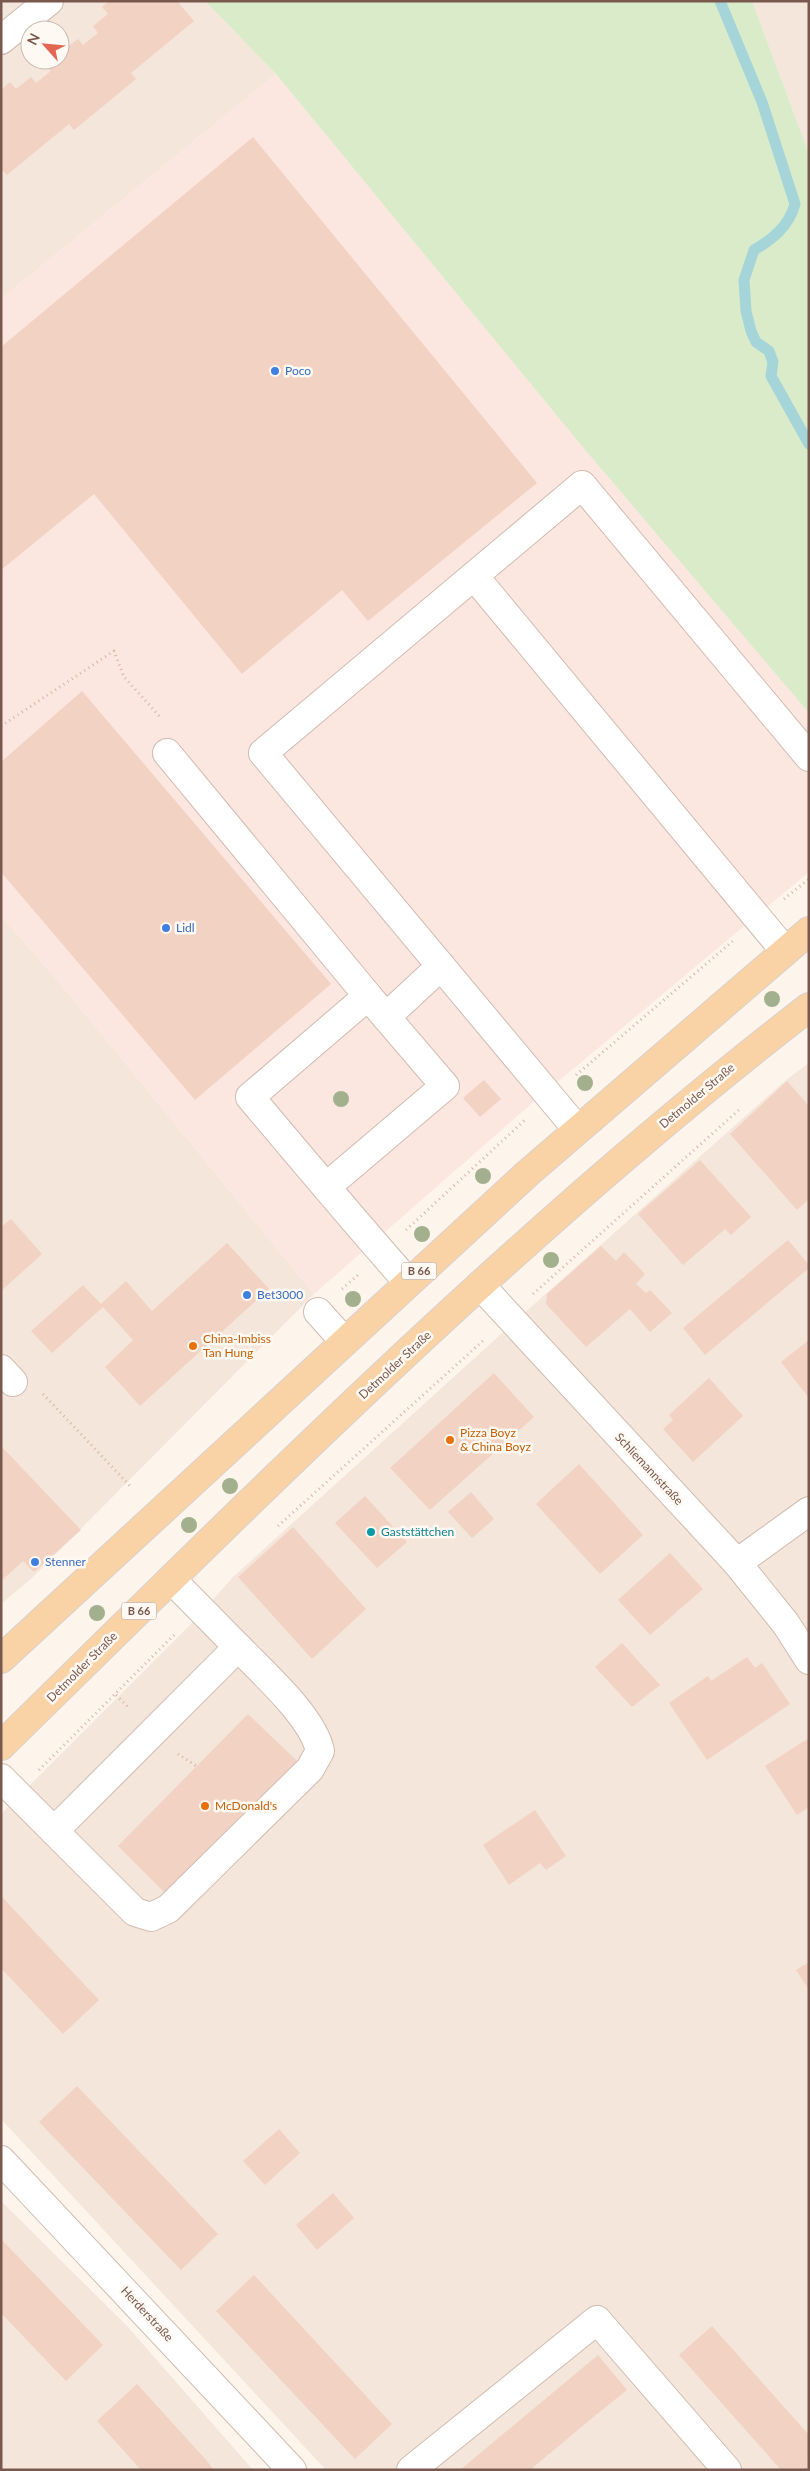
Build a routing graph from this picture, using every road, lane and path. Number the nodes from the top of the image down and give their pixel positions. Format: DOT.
graph roads {
  1 [pos="49,1"];
  2 [pos="1,40"];
  3 [pos="474,576"];
  4 [pos="1,726"];
  5 [pos="167,753"];
  6 [pos="809,757"];
  7 [pos="809,932"];
  8 [pos="785,951"];
  9 [pos="441,966"];
  10 [pos="368,996"];
  11 [pos="809,1007"];
  12 [pos="386,1018"];
  13 [pos="742,1107"];
  14 [pos="577,1130"];
  15 [pos="326,1187"];
  16 [pos="408,1282"];
  17 [pos="480,1286"];
  18 [pos="318,1312"];
  19 [pos="509,1316"];
  20 [pos="344,1341"];
  21 [pos="7,1375"];
  22 [pos="132,1488"];
  23 [pos="809,1511"];
  24 [pos="274,1529"];
  25 [pos="736,1563"];
  26 [pos="171,1579"];
  27 [pos="200,1609"];
  28 [pos="238,1647"];
  29 [pos="1,1660"];
  30 [pos="809,1660"];
  31 [pos="116,1695"];
  32 [pos="129,1708"];
  33 [pos="1,1746"];
  34 [pos="9,1785"];
  35 [pos="54,1831"];
  36 [pos="1,2160"];
  37 [pos="292,2470"];
  38 [pos="411,2470"];
  39 [pos="727,2470"];
  1 -- 2 [label="street"];
  3 -- 6 [label="street"];
  3 -- 8 [label="street"];
  3 -- 9 [label="street"];
  4 -- 5 [label="path"];
  5 -- 10 [label="street"];
  7 -- 8 [label="main road, B 66"];
  8 -- 14 [label="main road, B 66"];
  9 -- 12 [label="street"];
  9 -- 14 [label="street"];
  10 -- 12 [label="street"];
  10 -- 15 [label="street"];
  11 -- 17 [label="main road, Detmolder Straße / B 66"];
  12 -- 15 [label="street"];
  13 -- 19 [label="path"];
  14 -- 16 [label="main road, B 66"];
  15 -- 16 [label="street"];
  16 -- 20 [label="main road, B 66"];
  17 -- 19 [label="street, Schliemannstraße"];
  17 -- 26 [label="main road, Detmolder Straße / B 66"];
  18 -- 20 [label="street"];
  19 -- 24 [label="path"];
  19 -- 25 [label="street, Schliemannstraße"];
  20 -- 29 [label="main road, B 66"];
  21 -- 22 [label="path"];
  23 -- 25 [label="street"];
  25 -- 30 [label="street, Schliemannstraße"];
  26 -- 27 [label="street"];
  26 -- 33 [label="main road, Detmolder Straße / B 66"];
  27 -- 28 [label="street"];
  27 -- 31 [label="path"];
  28 -- 35 [label="street"];
  28 -- 35 [label="street"];
  31 -- 32 [label="path"];
  31 -- 34 [label="path"];
  34 -- 35 [label="street"];
  36 -- 37 [label="street, Herderstraße"];
  38 -- 39 [label="street"];
}
